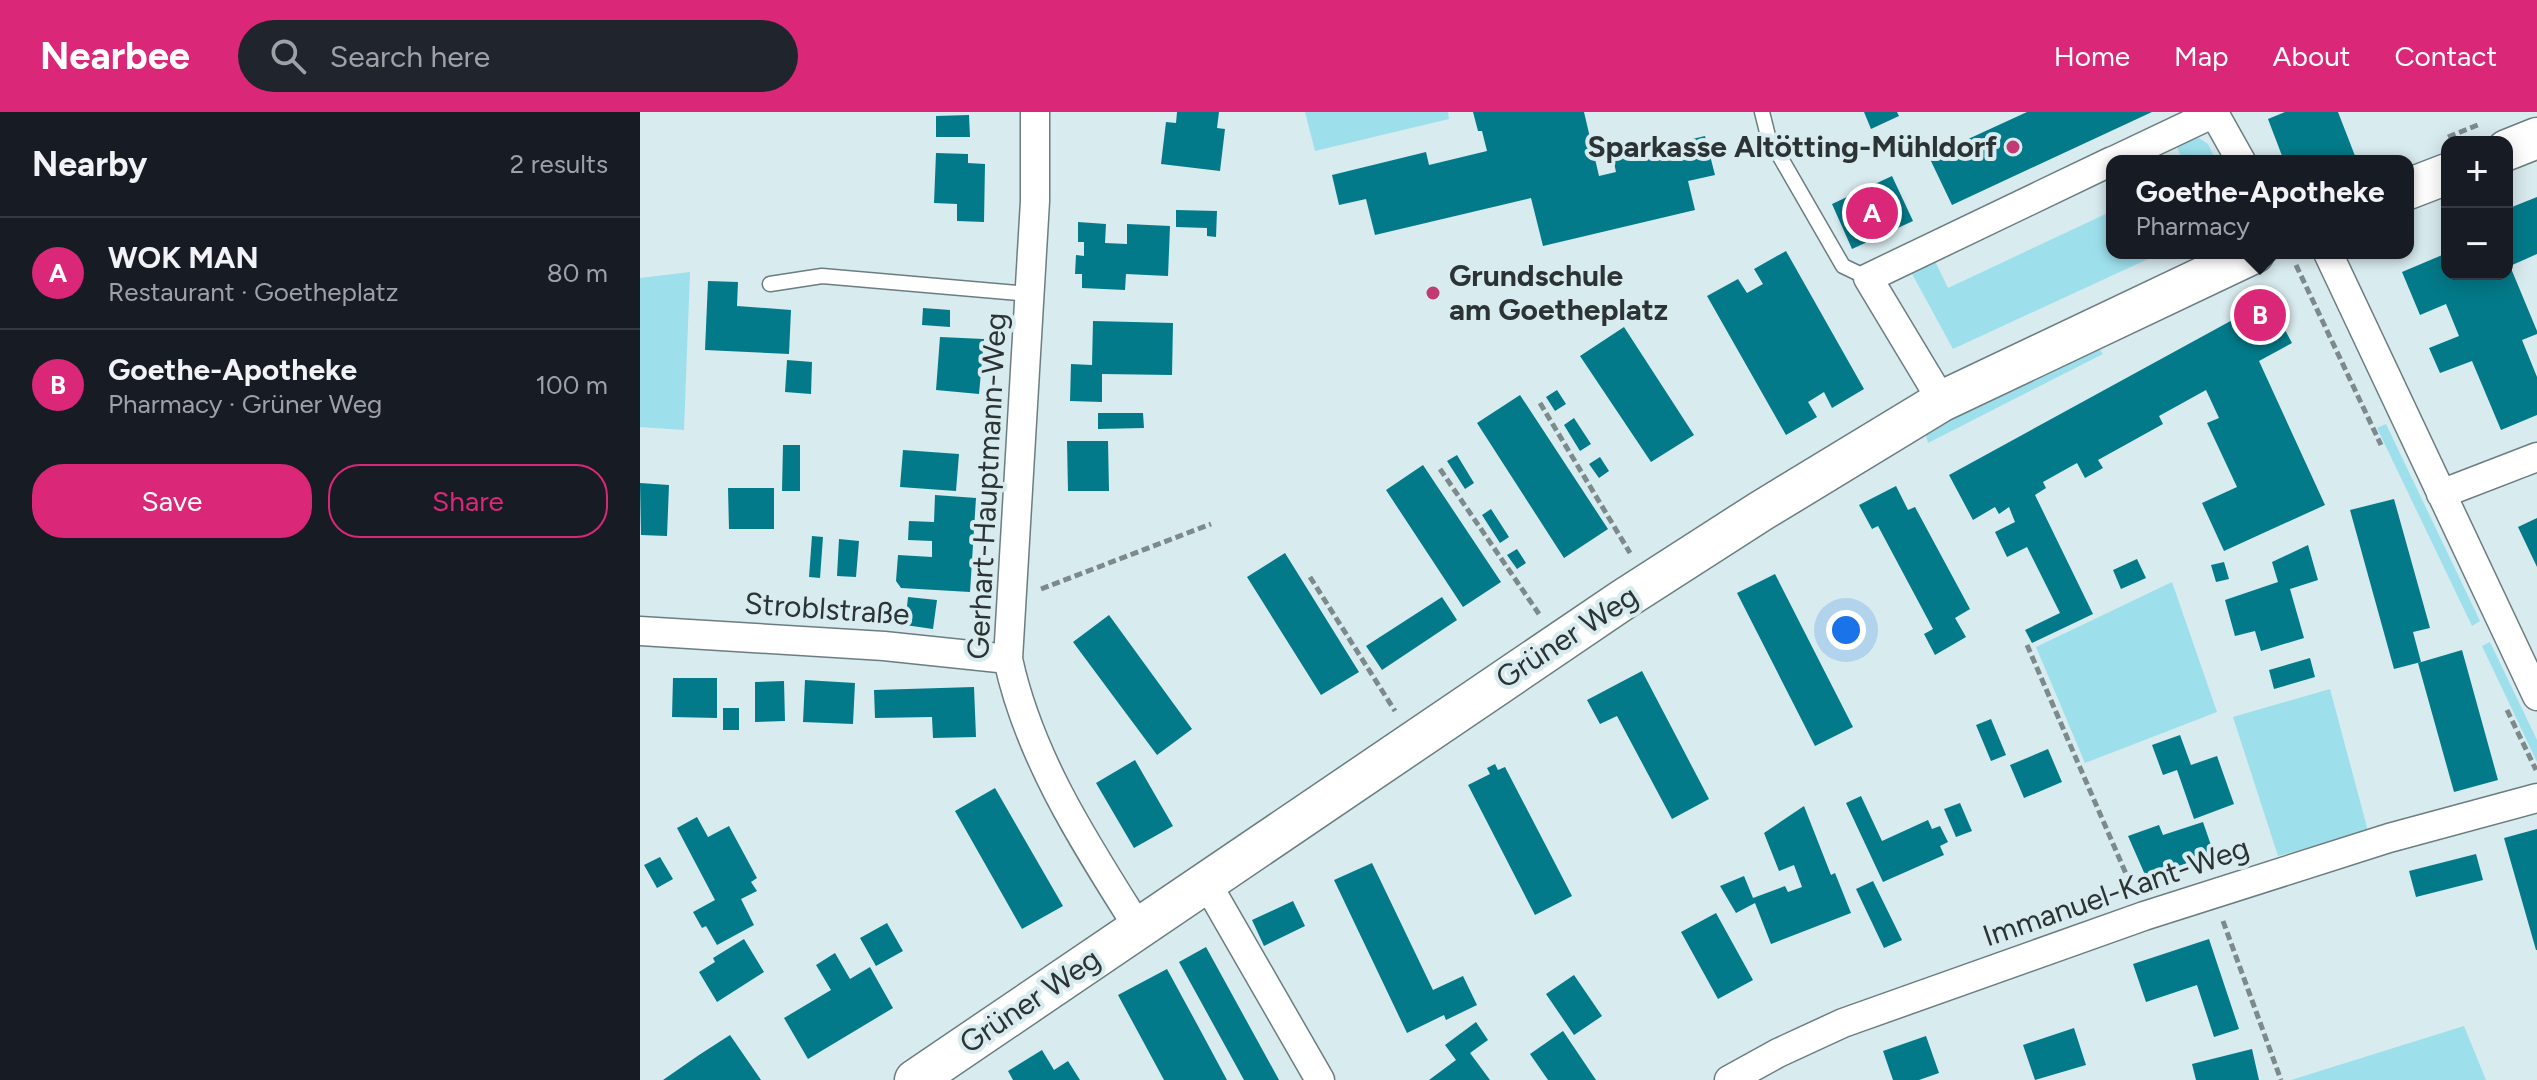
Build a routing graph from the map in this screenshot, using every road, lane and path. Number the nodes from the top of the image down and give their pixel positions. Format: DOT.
graph roads {
  1 [pos="1035,112"];
  2 [pos="1762,112"];
  3 [pos="2214,112"];
  4 [pos="2537,138"];
  5 [pos="2513,148"];
  6 [pos="2124,155"];
  7 [pos="2238,155"];
  8 [pos="2106,164"];
  9 [pos="2441,176"];
  10 [pos="2414,187"];
  11 [pos="2241,259"];
  12 [pos="2311,259"];
  13 [pos="2321,259"];
  14 [pos="2296,265"];
  15 [pos="1868,278"];
  16 [pos="770,284"];
  17 [pos="1030,294"];
  18 [pos="1942,401"];
  19 [pos="1540,403"];
  20 [pos="2537,457"];
  21 [pos="1440,469"];
  22 [pos="2441,494"];
  23 [pos="1211,524"];
  24 [pos="1632,556"];
  25 [pos="1310,577"];
  26 [pos="1010,601"];
  27 [pos="1541,616"];
  28 [pos="640,631"];
  29 [pos="2027,645"];
  30 [pos="2528,655"];
  31 [pos="1008,659"];
  32 [pos="2537,696"];
  33 [pos="1396,712"];
  34 [pos="2537,798"];
  35 [pos="1206,882"];
  36 [pos="2213,894"];
  37 [pos="2144,916"];
  38 [pos="1138,927"];
  39 [pos="915,1080"];
  40 [pos="1320,1080"];
  41 [pos="1729,1080"];
  42 [pos="2281,1080"];
  1 -- 17 [label="street, Gerhart-Hauptmann-Weg"];
  2 -- 15 [label="lane"];
  3 -- 6 [label="street"];
  3 -- 7 [label="street"];
  4 -- 5 [label="street"];
  8 -- 15 [label="street"];
  9 -- 10 [label="street"];
  11 -- 18 [label="street, Grüner Weg"];
  12 -- 14 [label="path"];
  13 -- 22 [label="street"];
  15 -- 18 [label="street"];
  16 -- 17 [label="lane"];
  17 -- 26 [label="street, Gerhart-Hauptmann-Weg"];
  18 -- 35 [label="street, Grüner Weg"];
  19 -- 24 [label="path"];
  20 -- 22 [label="street"];
  21 -- 27 [label="path"];
  22 -- 30 [label="street"];
  23 -- 26 [label="path"];
  25 -- 33 [label="path"];
  26 -- 31 [label="street, Gerhart-Hauptmann-Weg"];
  28 -- 31 [label="street, Stroblstraße"];
  29 -- 37 [label="path"];
  30 -- 32 [label="street"];
  31 -- 38 [label="street, Gerhart-Hauptmann-Weg"];
  34 -- 36 [label="street, Immanuel-Kant-Weg"];
  35 -- 38 [label="street, Grüner Weg"];
  35 -- 40 [label="street"];
  36 -- 37 [label="street, Immanuel-Kant-Weg"];
  36 -- 42 [label="path"];
  37 -- 41 [label="street, Immanuel-Kant-Weg"];
  38 -- 39 [label="street, Grüner Weg"];
}
